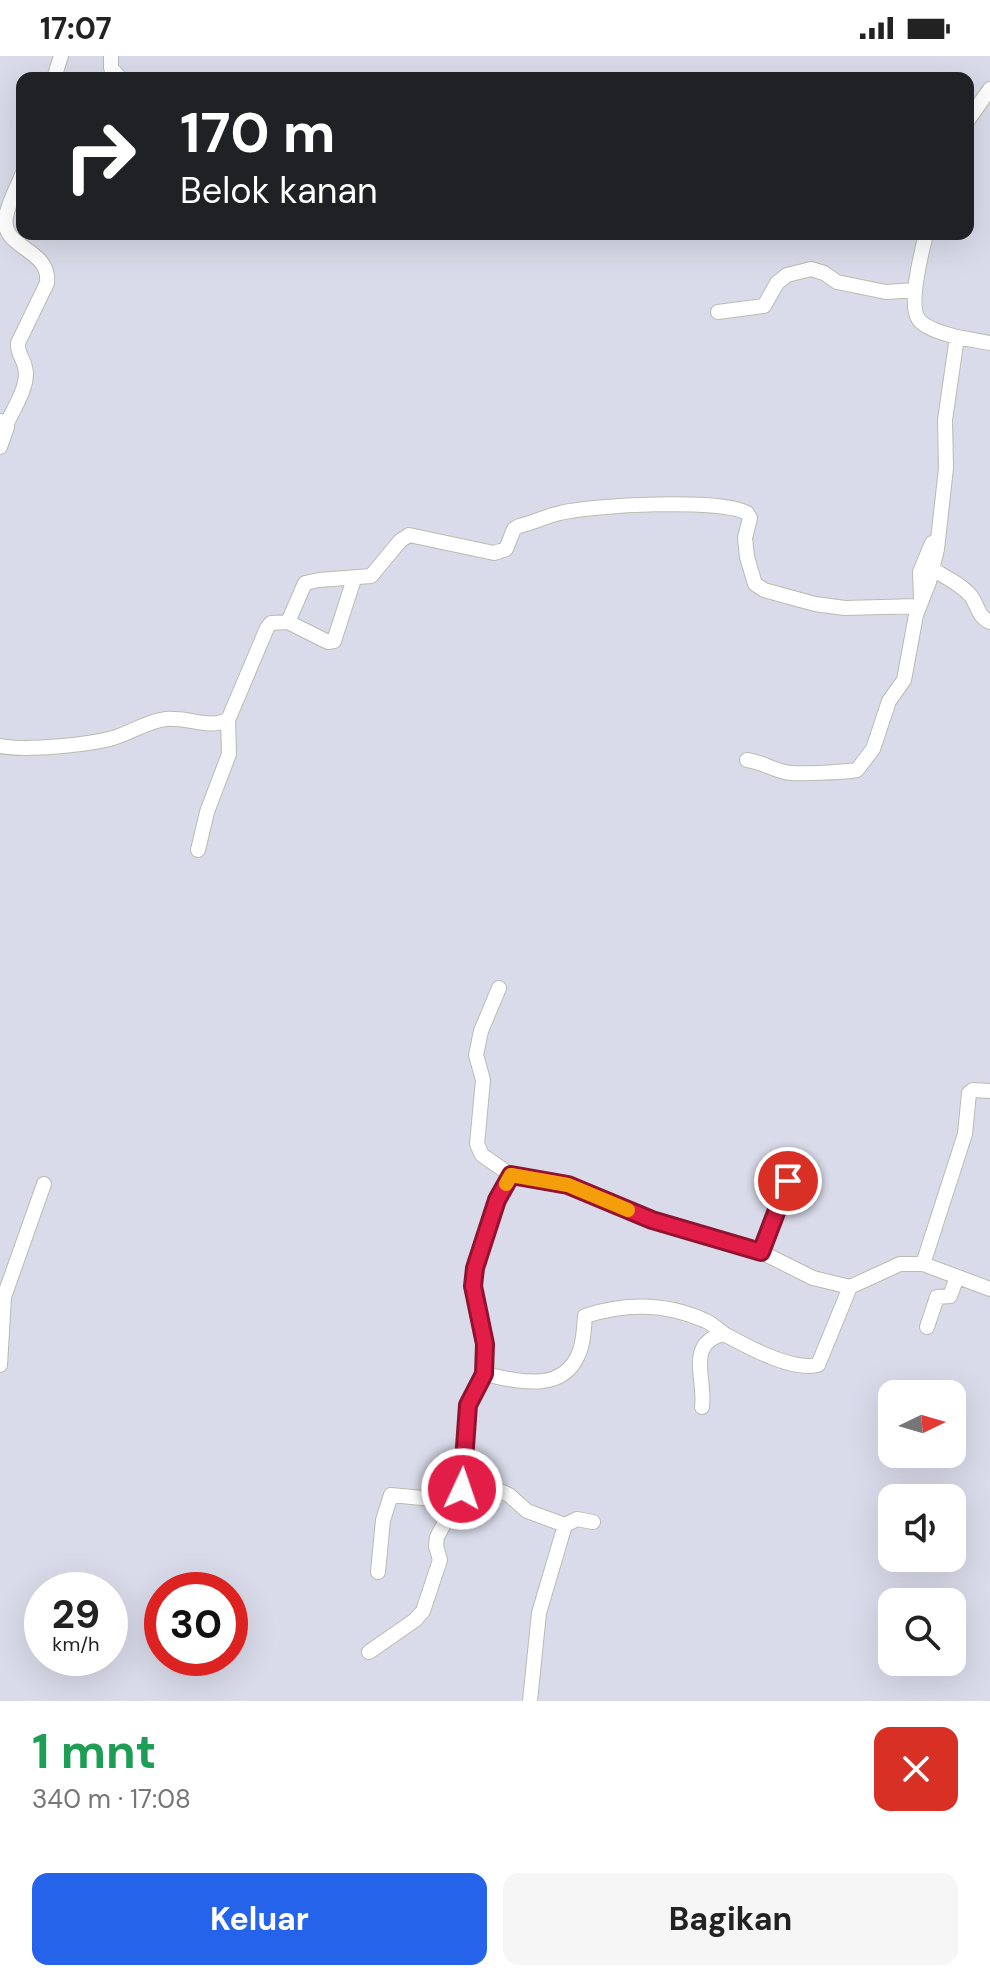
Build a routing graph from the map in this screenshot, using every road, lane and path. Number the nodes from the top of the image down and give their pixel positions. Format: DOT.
graph roads {
  1 [pos="990,89"];
  2 [pos="974,112"];
  3 [pos="16,191"];
  4 [pos="925,240"];
  5 [pos="915,290"];
  6 [pos="718,312"];
  7 [pos="957,337"];
  8 [pos="990,343"];
  9 [pos="3,422"];
  10 [pos="0,447"];
  11 [pos="940,528"];
  12 [pos="932,569"];
  13 [pos="354,579"];
  14 [pos="920,604"];
  15 [pos="288,622"];
  16 [pos="990,622"];
  17 [pos="228,720"];
  18 [pos="0,746"];
  19 [pos="747,760"];
  20 [pos="198,850"];
  21 [pos="499,988"];
  22 [pos="990,1091"];
  23 [pos="511,1175"];
  24 [pos="788,1181"];
  25 [pos="44,1184"];
  26 [pos="761,1252"];
  27 [pos="923,1264"];
  28 [pos="957,1277"];
  29 [pos="850,1287"];
  30 [pos="990,1289"];
  31 [pos="2,1299"];
  32 [pos="927,1327"];
  33 [pos="724,1334"];
  34 [pos="0,1365"];
  35 [pos="484,1374"];
  36 [pos="702,1407"];
  37 [pos="464,1475"];
  38 [pos="453,1501"];
  39 [pos="593,1522"];
  40 [pos="565,1525"];
  41 [pos="378,1572"];
  42 [pos="369,1652"];
  43 [pos="530,1701"];
  1 -- 2 [label="street"];
  3 -- 9 [label="street"];
  4 -- 5 [label="street"];
  5 -- 6 [label="street"];
  5 -- 7 [label="street"];
  7 -- 8 [label="street"];
  7 -- 11 [label="street"];
  9 -- 10 [label="street"];
  11 -- 12 [label="street"];
  11 -- 14 [label="street"];
  12 -- 14 [label="street"];
  12 -- 16 [label="street"];
  13 -- 14 [label="street"];
  13 -- 15 [label="street"];
  13 -- 15 [label="street"];
  14 -- 19 [label="street"];
  15 -- 17 [label="street"];
  17 -- 18 [label="street"];
  17 -- 20 [label="street"];
  21 -- 23 [label="street"];
  22 -- 27 [label="street"];
  23 -- 26 [label="street"];
  23 -- 35 [label="street"];
  24 -- 26 [label="street"];
  25 -- 31 [label="street"];
  26 -- 29 [label="street"];
  27 -- 28 [label="street"];
  27 -- 29 [label="street"];
  28 -- 30 [label="street"];
  28 -- 32 [label="street"];
  29 -- 33 [label="street"];
  31 -- 34 [label="street"];
  33 -- 35 [label="street"];
  33 -- 36 [label="street"];
  35 -- 37 [label="street"];
  37 -- 38 [label="street"];
  37 -- 40 [label="street"];
  38 -- 41 [label="street"];
  38 -- 42 [label="street"];
  39 -- 40 [label="street"];
  40 -- 43 [label="street"];
}
